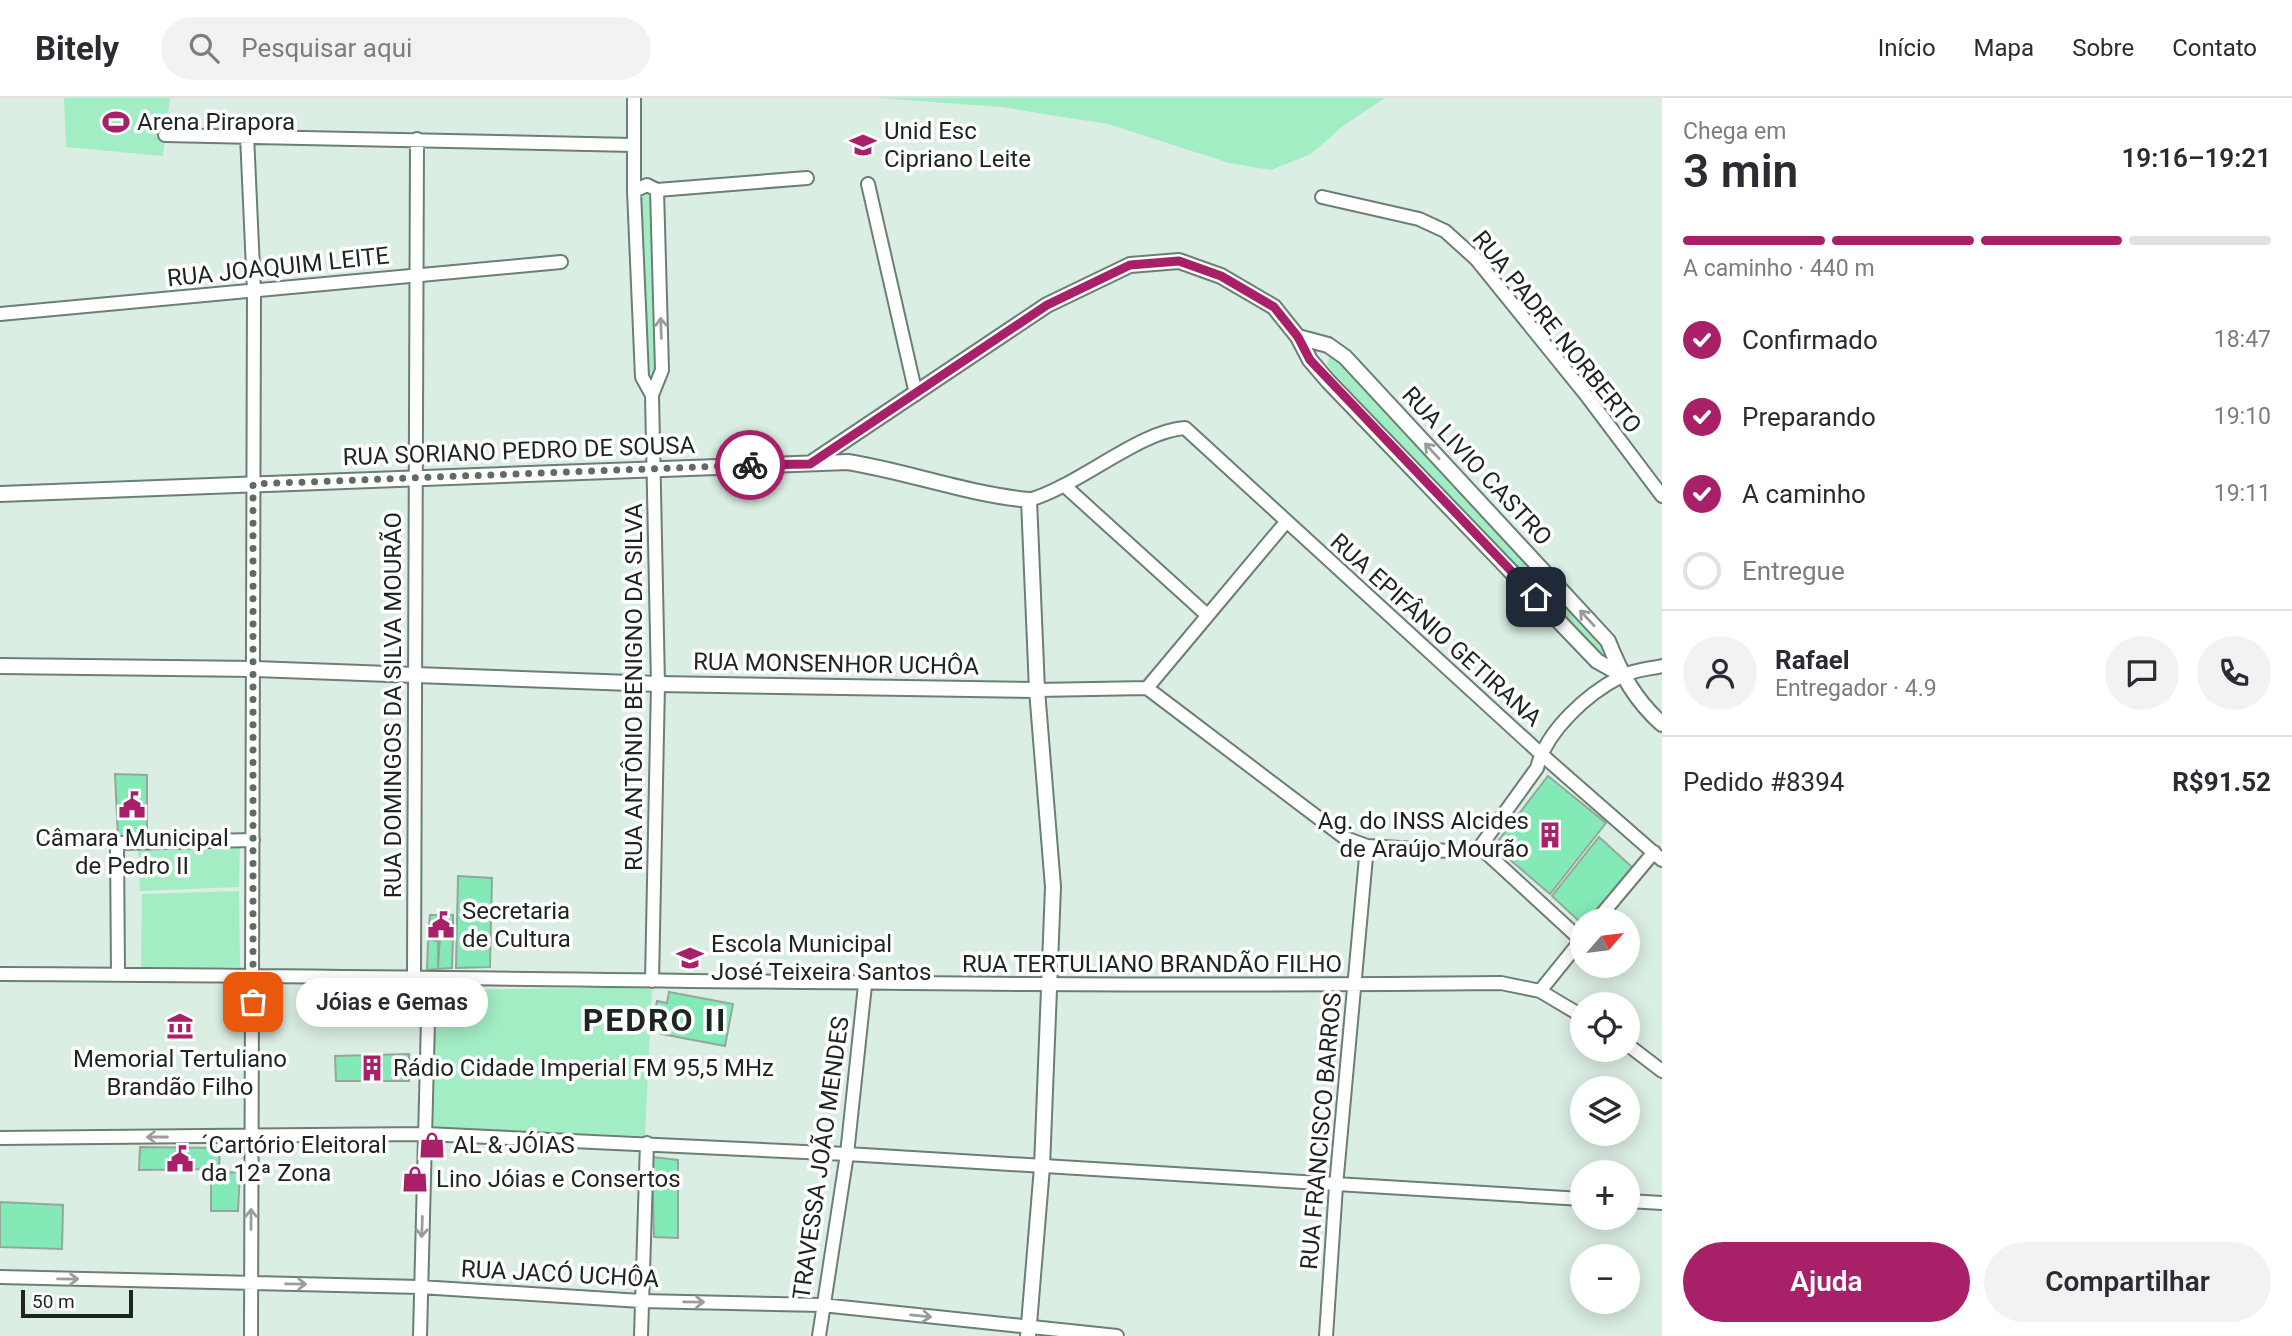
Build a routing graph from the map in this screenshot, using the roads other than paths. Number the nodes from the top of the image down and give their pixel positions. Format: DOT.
graph roads {
  1 [pos="634,98"];
  2 [pos="165,135"];
  3 [pos="247,135"];
  4 [pos="416,139"];
  5 [pos="633,145"];
  6 [pos="807,178"];
  7 [pos="868,184"];
  8 [pos="657,190"];
  9 [pos="634,191"];
  10 [pos="1322,197"];
  11 [pos="561,262"];
  12 [pos="418,274"];
  13 [pos="254,291"];
  14 [pos="0,314"];
  15 [pos="1298,337"];
  16 [pos="916,394"];
  17 [pos="652,395"];
  18 [pos="1185,428"];
  19 [pos="810,464"];
  20 [pos="656,470"];
  21 [pos="414,479"];
  22 [pos="253,484"];
  23 [pos="1066,487"];
  24 [pos="0,494"];
  25 [pos="1662,496"];
  26 [pos="1029,500"];
  27 [pos="1286,522"];
  28 [pos="1206,614"];
  29 [pos="1662,666"];
  30 [pos="0,667"];
  31 [pos="255,669"];
  32 [pos="1622,675"];
  33 [pos="413,676"];
  34 [pos="658,684"];
  35 [pos="1147,688"];
  36 [pos="1037,690"];
  37 [pos="1662,724"];
  38 [pos="1541,754"];
  39 [pos="253,840"];
  40 [pos="1367,846"];
  41 [pos="1480,847"];
  42 [pos="1658,856"];
  43 [pos="1608,908"];
  44 [pos="1570,929"];
  45 [pos="1570,953"];
  46 [pos="0,974"];
  47 [pos="118,975"];
  48 [pos="254,975"];
  49 [pos="414,978"];
  50 [pos="429,980"];
  51 [pos="652,981"];
  52 [pos="865,985"];
  53 [pos="1353,985"];
  54 [pos="1049,986"];
  55 [pos="1540,991"];
  56 [pos="1570,1009"];
  57 [pos="1640,1054"];
  58 [pos="1662,1071"];
  59 [pos="426,1135"];
  60 [pos="250,1137"];
  61 [pos="0,1138"];
  62 [pos="647,1143"];
  63 [pos="847,1154"];
  64 [pos="1042,1167"];
  65 [pos="1336,1186"];
  66 [pos="1570,1198"];
  67 [pos="1640,1202"];
  68 [pos="1662,1203"];
  69 [pos="0,1277"];
  70 [pos="251,1283"];
  71 [pos="420,1287"];
  72 [pos="641,1300"];
  73 [pos="822,1305"];
  74 [pos="1029,1332"];
  75 [pos="250,1336"];
  76 [pos="420,1336"];
  77 [pos="641,1336"];
  78 [pos="819,1336"];
  79 [pos="1117,1336"];
  80 [pos="1326,1336"];
  1 -- 5 [label="street, RUA ANTÔNIO BENIGNO DA SILVA"];
  2 -- 3 [label="street"];
  3 -- 4 [label="street"];
  3 -- 13 [label="street"];
  4 -- 5 [label="street"];
  4 -- 12 [label="street, RUA DOMINGOS DA SILVA MOURÃO"];
  5 -- 9 [label="street, RUA ANTÔNIO BENIGNO DA SILVA"];
  6 -- 8 [label="street"];
  7 -- 16 [label="street"];
  8 -- 9 [label="street"];
  17 -- 8 [label="street, RUA ANTÔNIO BENIGNO DA SILVA, one-way"];
  9 -- 17 [label="street, RUA ANTÔNIO BENIGNO DA SILVA"];
  10 -- 25 [label="street, RUA PADRE NORBERTO"];
  11 -- 12 [label="street, RUA JOAQUIM LEITE"];
  12 -- 13 [label="street, RUA JOAQUIM LEITE"];
  12 -- 21 [label="street, RUA DOMINGOS DA SILVA MOURÃO"];
  13 -- 14 [label="street, RUA JOAQUIM LEITE"];
  13 -- 22 [label="street"];
  15 -- 16 [label="street, RUA LIVIO CASTRO"];
  15 -- 32 [label="street, RUA LIVIO CASTRO"];
  32 -- 15 [label="street, RUA LIVIO CASTRO, one-way"];
  16 -- 19 [label="street, RUA LIVIO CASTRO"];
  17 -- 20 [label="street, RUA ANTÔNIO BENIGNO DA SILVA"];
  18 -- 23 [label="street, RUA SORIANO PEDRO DE SOUSA"];
  18 -- 27 [label="street, RUA EPIFÂNIO GETIRANA"];
  19 -- 20 [label="street, RUA SORIANO PEDRO DE SOUSA"];
  19 -- 26 [label="street, RUA SORIANO PEDRO DE SOUSA"];
  20 -- 21 [label="street, RUA SORIANO PEDRO DE SOUSA"];
  20 -- 34 [label="street, RUA ANTÔNIO BENIGNO DA SILVA"];
  21 -- 22 [label="street, RUA SORIANO PEDRO DE SOUSA"];
  21 -- 33 [label="street, RUA DOMINGOS DA SILVA MOURÃO"];
  22 -- 24 [label="street, RUA SORIANO PEDRO DE SOUSA"];
  22 -- 31 [label="street"];
  23 -- 26 [label="street, RUA SORIANO PEDRO DE SOUSA"];
  23 -- 28 [label="street"];
  26 -- 36 [label="street"];
  27 -- 28 [label="street"];
  27 -- 38 [label="street, RUA EPIFÂNIO GETIRANA"];
  28 -- 35 [label="street"];
  29 -- 32 [label="street"];
  30 -- 31 [label="street, RUA MONSENHOR UCHÔA"];
  31 -- 33 [label="street, RUA MONSENHOR UCHÔA"];
  31 -- 39 [label="street"];
  32 -- 37 [label="street"];
  32 -- 38 [label="street"];
  33 -- 34 [label="street, RUA MONSENHOR UCHÔA"];
  33 -- 49 [label="street, RUA DOMINGOS DA SILVA MOURÃO"];
  34 -- 36 [label="street, RUA MONSENHOR UCHÔA"];
  34 -- 51 [label="street, RUA ANTÔNIO BENIGNO DA SILVA"];
  35 -- 36 [label="street, RUA MONSENHOR UCHÔA"];
  35 -- 40 [label="street"];
  36 -- 54 [label="street"];
  38 -- 41 [label="street"];
  38 -- 42 [label="street, RUA EPIFÂNIO GETIRANA"];
  39 -- 47 [label="street"];
  39 -- 48 [label="street"];
  40 -- 41 [label="street"];
  40 -- 53 [label="street, RUA FRANCISCO BARROS"];
  41 -- 44 [label="street"];
  42 -- 43 [label="street"];
  45 -- 55 [label="street"];
  46 -- 47 [label="street, RUA TERTULIANO BRANDÃO FILHO"];
  47 -- 48 [label="street, RUA TERTULIANO BRANDÃO FILHO"];
  48 -- 49 [label="street, RUA TERTULIANO BRANDÃO FILHO"];
  48 -- 60 [label="street"];
  49 -- 50 [label="street, RUA TERTULIANO BRANDÃO FILHO"];
  50 -- 51 [label="street, RUA TERTULIANO BRANDÃO FILHO"];
  50 -- 59 [label="street"];
  51 -- 52 [label="street, RUA TERTULIANO BRANDÃO FILHO"];
  52 -- 54 [label="street, RUA TERTULIANO BRANDÃO FILHO"];
  52 -- 63 [label="street, TRAVESSA JOÃO MENDES"];
  53 -- 54 [label="street, RUA TERTULIANO BRANDÃO FILHO"];
  53 -- 55 [label="street, RUA TERTULIANO BRANDÃO FILHO"];
  53 -- 65 [label="street, RUA FRANCISCO BARROS"];
  54 -- 64 [label="street"];
  55 -- 56 [label="street, RUA TERTULIANO BRANDÃO FILHO"];
  57 -- 58 [label="street"];
  59 -- 60 [label="street"];
  59 -- 62 [label="street"];
  59 -- 71 [label="street, one-way"];
  60 -- 61 [label="street, one-way"];
  70 -- 60 [label="street, one-way"];
  62 -- 63 [label="street"];
  62 -- 72 [label="street"];
  63 -- 64 [label="street"];
  63 -- 73 [label="street, TRAVESSA JOÃO MENDES"];
  64 -- 65 [label="street"];
  64 -- 74 [label="street"];
  65 -- 66 [label="street"];
  65 -- 80 [label="street, RUA FRANCISCO BARROS"];
  67 -- 68 [label="street"];
  69 -- 70 [label="street, RUA JACÓ UCHÔA, one-way"];
  70 -- 71 [label="street, RUA JACÓ UCHÔA, one-way"];
  70 -- 75 [label="street"];
  71 -- 72 [label="street, RUA JACÓ UCHÔA"];
  71 -- 76 [label="street"];
  72 -- 73 [label="street, RUA JACÓ UCHÔA, one-way"];
  72 -- 77 [label="street"];
  73 -- 74 [label="street, RUA JACÓ UCHÔA, one-way"];
  73 -- 78 [label="street, TRAVESSA JOÃO MENDES"];
  74 -- 79 [label="street, RUA JACÓ UCHÔA"];
}
